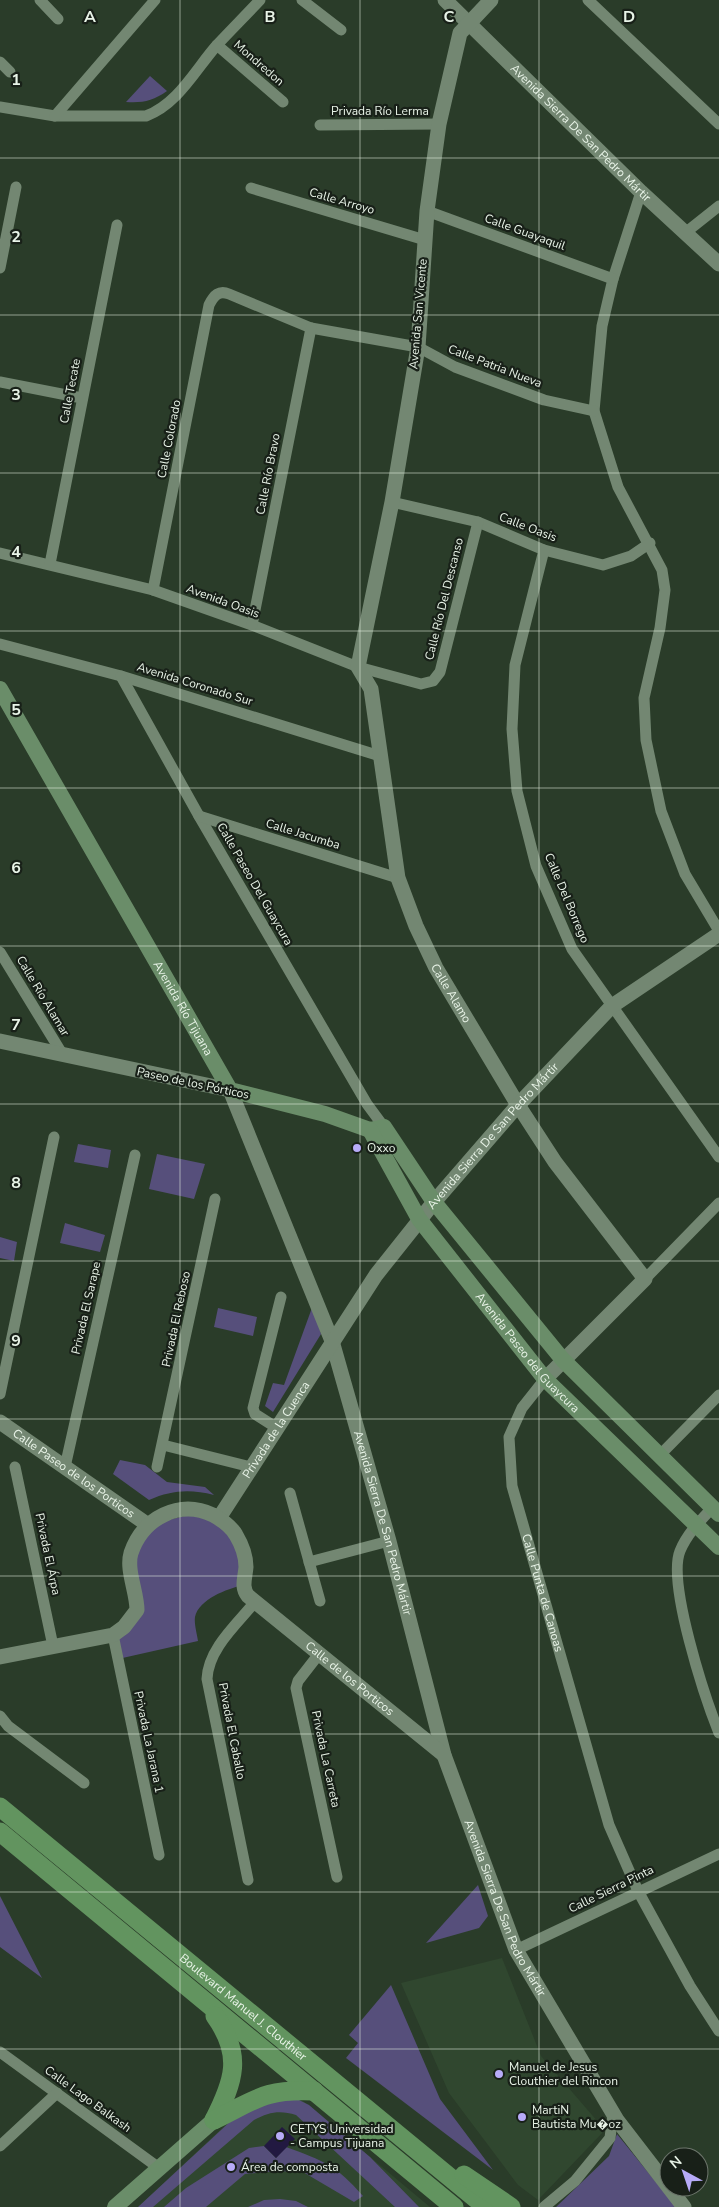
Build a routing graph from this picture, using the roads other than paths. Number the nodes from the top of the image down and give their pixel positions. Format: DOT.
graph roads {
  1 [pos="40,0"];
  2 [pos="155,0"];
  3 [pos="260,0"];
  4 [pos="302,0"];
  5 [pos="445,0"];
  6 [pos="491,0"];
  7 [pos="588,0"];
  8 [pos="58,18"];
  9 [pos="468,22"];
  10 [pos="341,30"];
  11 [pos="218,45"];
  12 [pos="0,62"];
  13 [pos="10,72"];
  14 [pos="283,102"];
  15 [pos="0,107"];
  16 [pos="56,116"];
  17 [pos="439,124"];
  18 [pos="719,124"];
  19 [pos="320,125"];
  20 [pos="16,187"];
  21 [pos="251,188"];
  22 [pos="641,192"];
  23 [pos="719,206"];
  24 [pos="427,211"];
  25 [pos="117,225"];
  26 [pos="685,233"];
  27 [pos="425,240"];
  28 [pos="719,264"];
  29 [pos="0,268"];
  30 [pos="613,279"];
  31 [pos="216,294"];
  32 [pos="311,328"];
  33 [pos="418,348"];
  34 [pos="0,382"];
  35 [pos="82,398"];
  36 [pos="594,411"];
  37 [pos="392,502"];
  38 [pos="478,522"];
  39 [pos="650,543"];
  40 [pos="544,550"];
  41 [pos="0,553"];
  42 [pos="50,564"];
  43 [pos="153,590"];
  44 [pos="252,625"];
  45 [pos="0,644"];
  46 [pos="358,667"];
  47 [pos="121,676"];
  48 [pos="433,681"];
  49 [pos="0,689"];
  50 [pos="380,756"];
  51 [pos="199,816"];
  52 [pos="398,878"];
  53 [pos="719,933"];
  54 [pos="0,952"];
  55 [pos="612,1006"];
  56 [pos="0,1042"];
  57 [pos="63,1055"];
  58 [pos="230,1090"];
  59 [pos="518,1105"];
  60 [pos="377,1128"];
  61 [pos="54,1137"];
  62 [pos="135,1155"];
  63 [pos="719,1157"];
  64 [pos="215,1199"];
  65 [pos="434,1202"];
  66 [pos="719,1203"];
  67 [pos="419,1219"];
  68 [pos="645,1279"];
  69 [pos="281,1297"];
  70 [pos="332,1342"];
  71 [pos="563,1360"];
  72 [pos="545,1379"];
  73 [pos="0,1394"];
  74 [pos="719,1396"];
  75 [pos="0,1422"];
  76 [pos="277,1428"];
  77 [pos="163,1445"];
  78 [pos="659,1456"];
  79 [pos="15,1467"];
  80 [pos="65,1467"];
  81 [pos="157,1467"];
  82 [pos="251,1467"];
  83 [pos="290,1493"];
  84 [pos="716,1511"];
  85 [pos="219,1518"];
  86 [pos="148,1525"];
  87 [pos="695,1526"];
  88 [pos="389,1540"];
  89 [pos="719,1547"];
  90 [pos="309,1562"];
  91 [pos="320,1601"];
  92 [pos="255,1602"];
  93 [pos="113,1634"];
  94 [pos="53,1646"];
  95 [pos="319,1654"];
  96 [pos="0,1656"];
  97 [pos="0,1716"];
  98 [pos="719,1733"];
  99 [pos="444,1755"];
  100 [pos="84,1783"];
  101 [pos="0,1807"];
  102 [pos="0,1832"];
  103 [pos="719,1854"];
  104 [pos="159,1855"];
  105 [pos="337,1877"];
  106 [pos="248,1880"];
  107 [pos="638,1890"];
  108 [pos="516,1950"];
  109 [pos="207,2005"];
  110 [pos="719,2031"];
  111 [pos="0,2052"];
  112 [pos="314,2092"];
  113 [pos="57,2093"];
  114 [pos="361,2103"];
  115 [pos="613,2114"];
  116 [pos="214,2120"];
  117 [pos="0,2146"];
  118 [pos="159,2168"];
  119 [pos="115,2207"];
  120 [pos="454,2207"];
  121 [pos="486,2207"];
  122 [pos="511,2207"];
  123 [pos="544,2207"];
  124 [pos="684,2207"];
  1 -- 8 [label="street"];
  2 -- 16 [label="street"];
  3 -- 11 [label="street"];
  4 -- 10 [label="street"];
  5 -- 9 [label="street, Avenida Sierra De San Pedro Mártir"];
  6 -- 9 [label="street, Avenida San Vicente"];
  7 -- 18 [label="street"];
  9 -- 17 [label="street, Avenida San Vicente"];
  9 -- 22 [label="street, Avenida Sierra De San Pedro Mártir"];
  11 -- 14 [label="street, Mondredon"];
  11 -- 16 [label="street"];
  12 -- 13 [label="street"];
  15 -- 16 [label="street"];
  17 -- 19 [label="street, Privada Río Lerma"];
  17 -- 24 [label="street, Avenida San Vicente"];
  20 -- 29 [label="street"];
  21 -- 27 [label="street, Calle Arroyo"];
  22 -- 26 [label="street, Avenida Sierra De San Pedro Mártir"];
  22 -- 30 [label="street"];
  23 -- 26 [label="street"];
  24 -- 27 [label="street, Avenida San Vicente"];
  24 -- 30 [label="street, Calle Guayaquil"];
  25 -- 35 [label="street, Calle Tecate"];
  26 -- 28 [label="street, Avenida Sierra De San Pedro Mártir"];
  27 -- 33 [label="street, Avenida San Vicente"];
  30 -- 36 [label="street"];
  31 -- 32 [label="street, Calle Patria Nueva"];
  31 -- 43 [label="street, Calle Colorado"];
  32 -- 33 [label="street, Calle Patria Nueva"];
  32 -- 44 [label="street, Calle Río Bravo"];
  33 -- 36 [label="street, Calle Patria Nueva"];
  33 -- 37 [label="street, Avenida San Vicente"];
  34 -- 35 [label="street"];
  35 -- 42 [label="street, Calle Tecate"];
  36 -- 39 [label="street"];
  37 -- 38 [label="street, Calle Oasis"];
  37 -- 46 [label="street, Avenida San Vicente"];
  38 -- 40 [label="street, Calle Oasis"];
  38 -- 48 [label="street, Calle Río Del Descanso"];
  39 -- 40 [label="street, Calle Oasis"];
  39 -- 53 [label="street"];
  40 -- 55 [label="street, Calle Del Borrego"];
  41 -- 42 [label="street, Avenida Oasis"];
  42 -- 43 [label="street, Avenida Oasis"];
  43 -- 44 [label="street, Avenida Oasis"];
  44 -- 46 [label="street, Avenida Oasis"];
  45 -- 47 [label="street, Avenida Coronado Sur"];
  46 -- 48 [label="street, Avenida Oasis"];
  46 -- 50 [label="street, Calle Alamo"];
  47 -- 50 [label="street, Avenida Coronado Sur"];
  47 -- 51 [label="street, Calle Paseo Del Guaycura"];
  49 -- 58 [label="main road, Avenida Río Tijuana"];
  50 -- 52 [label="street, Calle Alamo"];
  51 -- 52 [label="street, Calle Jacumba"];
  51 -- 60 [label="street, Calle Paseo Del Guaycura"];
  52 -- 59 [label="street, Calle Alamo"];
  53 -- 55 [label="street, Avenida Sierra De San Pedro Mártir"];
  54 -- 57 [label="street, Calle Río Alamar"];
  55 -- 59 [label="street, Avenida Sierra De San Pedro Mártir"];
  55 -- 63 [label="street, Calle Del Borrego"];
  56 -- 57 [label="street, Paseo de los Pórticos"];
  57 -- 58 [label="street, Paseo de los Pórticos"];
  58 -- 60 [label="main road, Paseo de los Pórticos"];
  58 -- 70 [label="street, Avenida Río Tijuana"];
  59 -- 65 [label="street, Avenida Sierra De San Pedro Mártir"];
  59 -- 68 [label="street, Calle Alamo"];
  60 -- 65 [label="main road, Avenida Paseo del Guaycura"];
  60 -- 67 [label="main road, Avenida Paseo del Guaycura"];
  61 -- 73 [label="street"];
  62 -- 80 [label="street, Privada El Sarape"];
  64 -- 77 [label="street, Privada El Reboso"];
  65 -- 67 [label="street, Avenida Sierra De San Pedro Mártir"];
  65 -- 71 [label="main road, Avenida Paseo del Guaycura"];
  66 -- 68 [label="street, Calle Punta de Canoas"];
  67 -- 70 [label="street, Avenida Sierra De San Pedro Mártir"];
  67 -- 72 [label="main road, Avenida Paseo del Guaycura"];
  68 -- 71 [label="street, Calle Punta de Canoas"];
  69 -- 76 [label="street"];
  70 -- 76 [label="street, Privada de la Cuenca"];
  70 -- 88 [label="street, Avenida Sierra De San Pedro Mártir"];
  71 -- 72 [label="street, Calle Punta de Canoas"];
  71 -- 78 [label="main road, Avenida Paseo del Guaycura"];
  72 -- 87 [label="main road, Avenida Paseo del Guaycura"];
  72 -- 107 [label="street, Calle Punta de Canoas"];
  74 -- 78 [label="street"];
  75 -- 80 [label="street, Calle Paseo de los Porticos"];
  76 -- 82 [label="street, Privada de la Cuenca"];
  77 -- 81 [label="street, Privada El Reboso"];
  77 -- 82 [label="street"];
  78 -- 84 [label="main road, Avenida Paseo del Guaycura"];
  79 -- 94 [label="street, Privada El Árpa"];
  80 -- 86 [label="street, Calle Paseo de los Porticos"];
  82 -- 85 [label="street, Privada de la Cuenca"];
  83 -- 90 [label="street"];
  84 -- 87 [label="street"];
  85 -- 86 [label="street, Calle Paseo de los Porticos"];
  85 -- 92 [label="street, Calle Paseo de los Porticos"];
  86 -- 93 [label="street, Calle Paseo de los Porticos"];
  87 -- 89 [label="main road, Avenida Paseo del Guaycura"];
  87 -- 98 [label="street"];
  88 -- 90 [label="street"];
  88 -- 99 [label="street, Avenida Sierra De San Pedro Mártir"];
  90 -- 91 [label="street"];
  92 -- 95 [label="street, Calle de los Porticos"];
  92 -- 106 [label="street, Privada El Caballo"];
  93 -- 94 [label="street"];
  93 -- 104 [label="street, Privada La Jarana 1"];
  94 -- 96 [label="street"];
  95 -- 99 [label="street, Calle de los Porticos"];
  95 -- 105 [label="street, Privada La Carreta"];
  97 -- 100 [label="street"];
  99 -- 108 [label="street, Avenida Sierra De San Pedro Mártir"];
  101 -- 114 [label="main road, Boulevard Manuel J. Clouthier"];
  102 -- 109 [label="main road, Boulevard Manuel J. Clouthier"];
  103 -- 107 [label="street, Calle Sierra Pinta"];
  107 -- 108 [label="street, Calle Sierra Pinta"];
  107 -- 110 [label="street, Calle Punta de Canoas"];
  108 -- 115 [label="street, Avenida Sierra De San Pedro Mártir"];
  109 -- 112 [label="main road, Boulevard Manuel J. Clouthier"];
  109 -- 116 [label="main road"];
  111 -- 113 [label="street, Calle Lago Balkash"];
  112 -- 116 [label="main road"];
  112 -- 120 [label="main road, Boulevard Manuel J. Clouthier"];
  113 -- 117 [label="street"];
  113 -- 118 [label="street, Calle Lago Balkash"];
  114 -- 121 [label="main road, Boulevard Manuel J. Clouthier"];
  114 -- 122 [label="main road"];
  115 -- 123 [label="street"];
  115 -- 124 [label="street, Avenida Sierra De San Pedro Mártir"];
  116 -- 118 [label="main road"];
  118 -- 119 [label="main road"];
}
